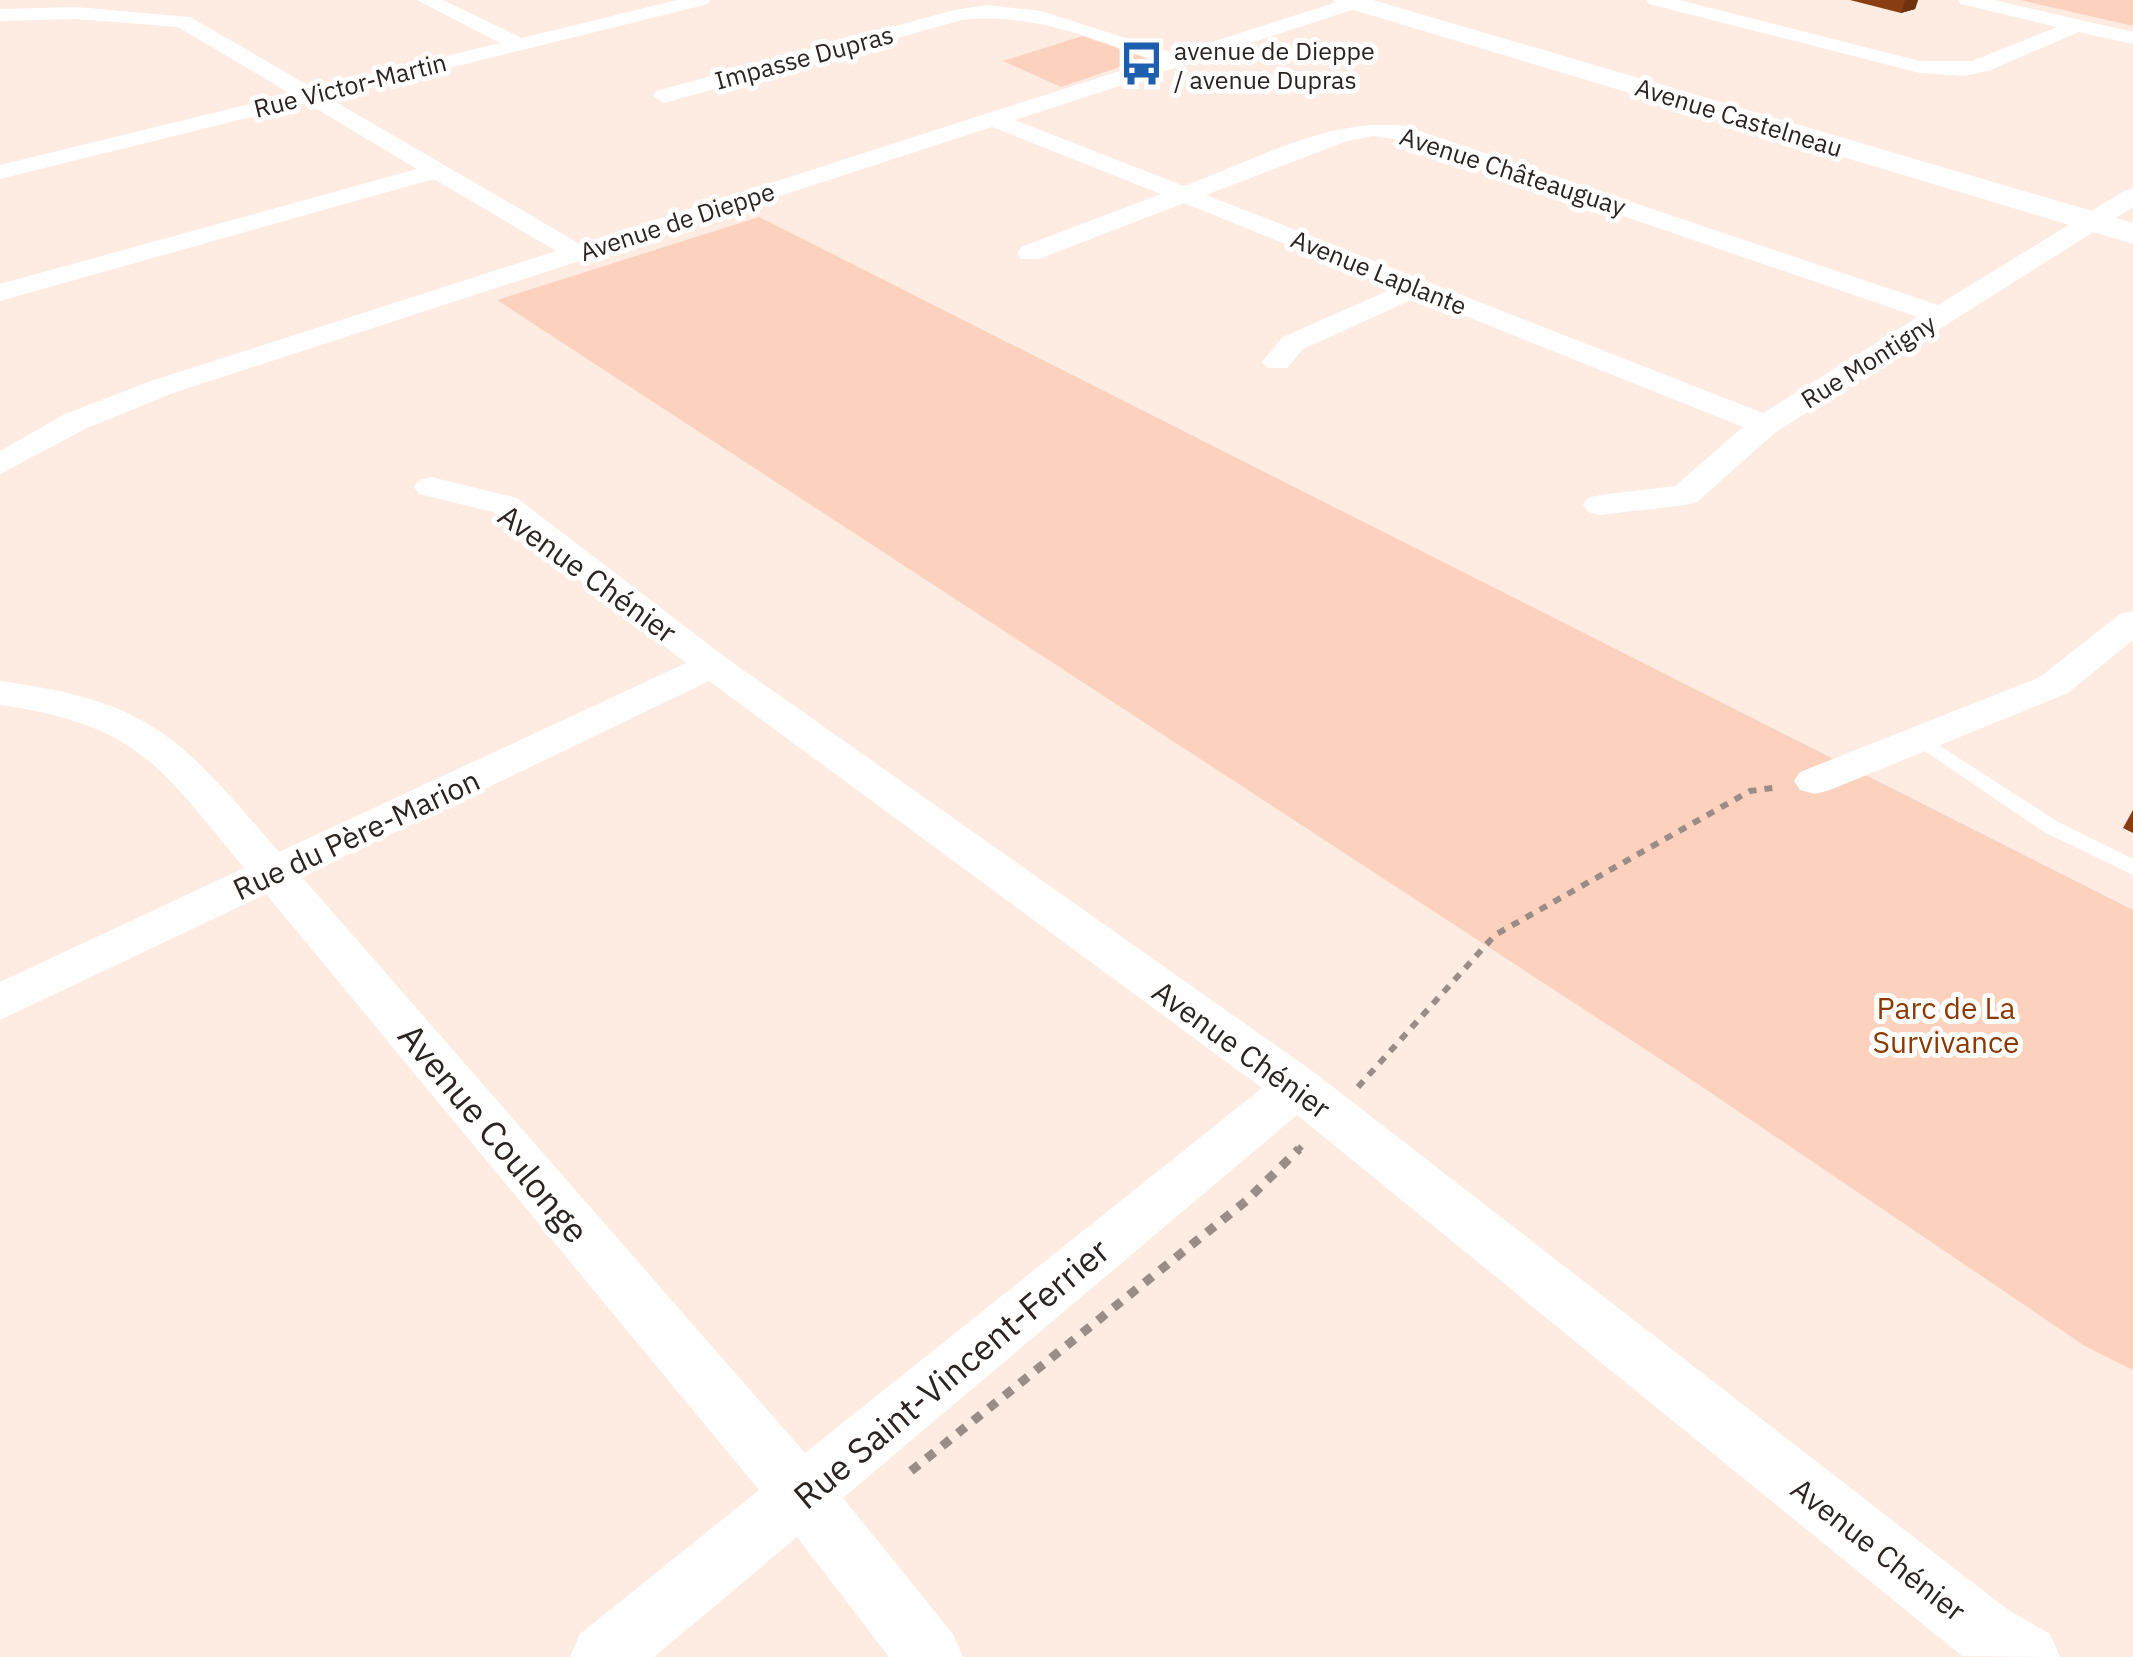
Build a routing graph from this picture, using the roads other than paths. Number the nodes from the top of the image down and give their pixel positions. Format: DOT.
graph roads {
  1 [pos="428,0"];
  2 [pos="701,0"];
  3 [pos="1656,0"];
  4 [pos="1968,0"];
  5 [pos="1354,1"];
  6 [pos="0,15"];
  7 [pos="2078,26"];
  8 [pos="2133,38"];
  9 [pos="519,44"];
  10 [pos="1175,60"];
  11 [pos="313,94"];
  12 [pos="664,96"];
  13 [pos="993,119"];
  14 [pos="436,171"];
  15 [pos="0,172"];
  16 [pos="1183,195"];
  17 [pos="2133,196"];
  18 [pos="2092,222"];
  19 [pos="2133,234"];
  20 [pos="577,253"];
  21 [pos="1030,254"];
  22 [pos="1418,288"];
  23 [pos="0,292"];
  24 [pos="1942,316"];
  25 [pos="1277,362"];
  26 [pos="1765,425"];
  27 [pos="0,464"];
  28 [pos="430,488"];
  29 [pos="1600,505"];
  30 [pos="2133,622"];
  31 [pos="712,665"];
  32 [pos="0,693"];
  33 [pos="1920,739"];
  34 [pos="1815,781"];
  35 [pos="2133,868"];
  36 [pos="273,873"];
  37 [pos="0,1002"];
  38 [pos="1297,1087"];
  39 [pos="803,1496"];
  40 [pos="603,1657"];
  41 [pos="930,1657"];
  42 [pos="2027,1657"];
  1 -- 9 [label="street"];
  2 -- 9 [label="street, Rue Victor-Martin"];
  3 -- 7 [label="street"];
  4 -- 7 [label="street"];
  5 -- 10 [label="street, Avenue de Dieppe"];
  5 -- 18 [label="street, Avenue Castelneau"];
  6 -- 11 [label="street"];
  7 -- 8 [label="street"];
  9 -- 11 [label="street, Rue Victor-Martin"];
  10 -- 12 [label="street, Impasse Dupras"];
  10 -- 13 [label="street, Avenue de Dieppe"];
  11 -- 14 [label="street"];
  11 -- 15 [label="street, Rue Victor-Martin"];
  13 -- 16 [label="street, Avenue Laplante"];
  13 -- 20 [label="street, Avenue de Dieppe"];
  14 -- 20 [label="street"];
  14 -- 23 [label="street"];
  16 -- 21 [label="street, Avenue Châteauguay"];
  16 -- 22 [label="street, Avenue Laplante"];
  16 -- 24 [label="street, Avenue Châteauguay"];
  17 -- 18 [label="street, Rue Montigny"];
  18 -- 19 [label="street, Avenue Castelneau"];
  18 -- 24 [label="street, Rue Montigny"];
  20 -- 27 [label="street, Avenue de Dieppe"];
  22 -- 25 [label="street"];
  22 -- 26 [label="street, Avenue Laplante"];
  24 -- 26 [label="street, Rue Montigny"];
  26 -- 29 [label="street, Rue Montigny"];
  28 -- 31 [label="street, Avenue Chénier"];
  30 -- 33 [label="street"];
  31 -- 36 [label="street, Rue du Père-Marion"];
  31 -- 38 [label="street, Avenue Chénier"];
  32 -- 36 [label="street, Avenue Coulonge"];
  33 -- 34 [label="street"];
  33 -- 35 [label="lane"];
  36 -- 37 [label="street, Rue du Père-Marion"];
  36 -- 39 [label="street, Avenue Coulonge"];
  38 -- 39 [label="street, Rue Saint-Vincent-Ferrier"];
  38 -- 42 [label="street, Avenue Chénier"];
  39 -- 40 [label="street, Rue Saint-Vincent-Ferrier"];
  39 -- 41 [label="street, Avenue Coulonge"];
}
